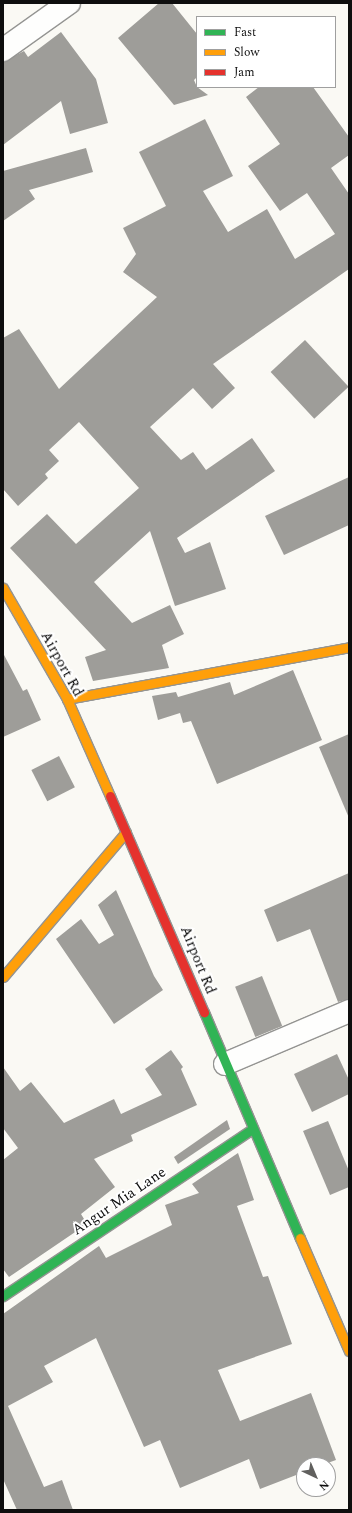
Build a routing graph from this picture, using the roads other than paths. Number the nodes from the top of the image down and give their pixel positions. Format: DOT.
graph roads {
  1 [pos="69,3"];
  2 [pos="3,50"];
  3 [pos="3,588"];
  4 [pos="349,647"];
  5 [pos="66,699"];
  6 [pos="126,832"];
  7 [pos="3,977"];
  8 [pos="349,1011"];
  9 [pos="225,1064"];
  10 [pos="252,1129"];
  11 [pos="3,1296"];
  12 [pos="349,1351"];
  1 -- 2 [label="street"];
  3 -- 5 [label="main road, Airport Rd"];
  4 -- 5 [label="main road"];
  5 -- 6 [label="main road, Airport Rd"];
  6 -- 7 [label="main road"];
  6 -- 9 [label="main road, Airport Rd"];
  8 -- 9 [label="street"];
  9 -- 10 [label="main road, Airport Rd"];
  10 -- 11 [label="main road, Angur Mia Lane"];
  10 -- 12 [label="main road, Airport Rd"];
}
